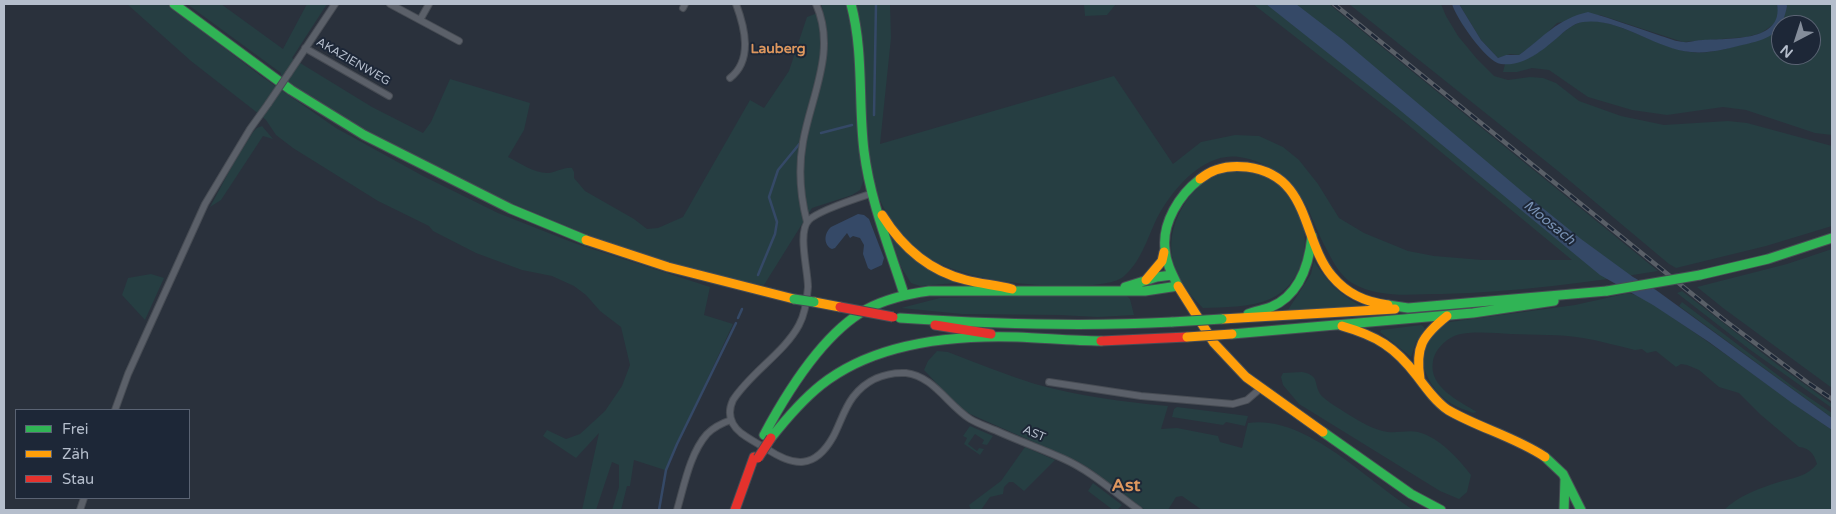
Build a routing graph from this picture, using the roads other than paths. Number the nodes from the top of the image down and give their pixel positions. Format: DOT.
graph roads {
  1 [pos="174,4"];
  2 [pos="335,4"];
  3 [pos="390,4"];
  4 [pos="429,4"];
  5 [pos="736,4"];
  6 [pos="816,4"];
  7 [pos="851,4"];
  8 [pos="420,20"];
  9 [pos="460,41"];
  10 [pos="305,48"];
  11 [pos="730,78"];
  12 [pos="389,96"];
  13 [pos="873,193"];
  14 [pos="876,204"];
  15 [pos="807,222"];
  16 [pos="1312,236"];
  17 [pos="1832,238"];
  18 [pos="1164,252"];
  19 [pos="1172,275"];
  20 [pos="1146,280"];
  21 [pos="1178,286"];
  22 [pos="1117,289"];
  23 [pos="1017,290"];
  24 [pos="1607,291"];
  25 [pos="904,294"];
  26 [pos="1408,308"];
  27 [pos="1447,316"];
  28 [pos="896,317"];
  29 [pos="1238,318"];
  30 [pos="1341,326"];
  31 [pos="1017,337"];
  32 [pos="1420,381"];
  33 [pos="1049,382"];
  34 [pos="1261,388"];
  35 [pos="115,409"];
  36 [pos="731,420"];
  37 [pos="768,437"];
  38 [pos="1565,479"];
  39 [pos="677,510"];
  40 [pos="735,510"];
  41 [pos="1139,510"];
  42 [pos="1441,510"];
  43 [pos="1564,510"];
  44 [pos="1570,510"];
  45 [pos="1575,510"];
  46 [pos="1581,510"];
  1 -- 28 [label="main road, bridge"];
  2 -- 10 [label="street"];
  3 -- 8 [label="street"];
  4 -- 8 [label="street"];
  5 -- 11 [label="street"];
  6 -- 15 [label="street"];
  7 -- 13 [label="main road"];
  8 -- 9 [label="street"];
  10 -- 12 [label="street, AKAZIENWEG"];
  10 -- 35 [label="street, bridge"];
  13 -- 14 [label="main road"];
  13 -- 15 [label="street"];
  14 -- 23 [label="main road"];
  14 -- 25 [label="main road"];
  15 -- 36 [label="street"];
  16 -- 18 [label="main road"];
  16 -- 26 [label="main road"];
  16 -- 29 [label="main road"];
  17 -- 24 [label="main road, bridge"];
  18 -- 19 [label="main road"];
  18 -- 20 [label="main road"];
  19 -- 20 [label="main road"];
  19 -- 21 [label="main road"];
  20 -- 22 [label="main road"];
  21 -- 22 [label="main road"];
  21 -- 34 [label="main road"];
  22 -- 23 [label="main road"];
  23 -- 25 [label="main road"];
  24 -- 26 [label="main road"];
  24 -- 27 [label="main road"];
  25 -- 37 [label="main road"];
  26 -- 29 [label="main road"];
  27 -- 30 [label="main road"];
  27 -- 32 [label="main road"];
  28 -- 29 [label="main road, bridge"];
  28 -- 31 [label="main road"];
  30 -- 31 [label="main road, bridge"];
  30 -- 32 [label="main road"];
  31 -- 37 [label="main road"];
  32 -- 38 [label="main road"];
  33 -- 34 [label="street"];
  34 -- 42 [label="main road"];
  36 -- 39 [label="street"];
  36 -- 41 [label="street, AST"];
  37 -- 40 [label="main road, bridge"];
  38 -- 43 [label="main road"];
  38 -- 46 [label="main road"];
  44 -- 45 [label="main road"];
}
